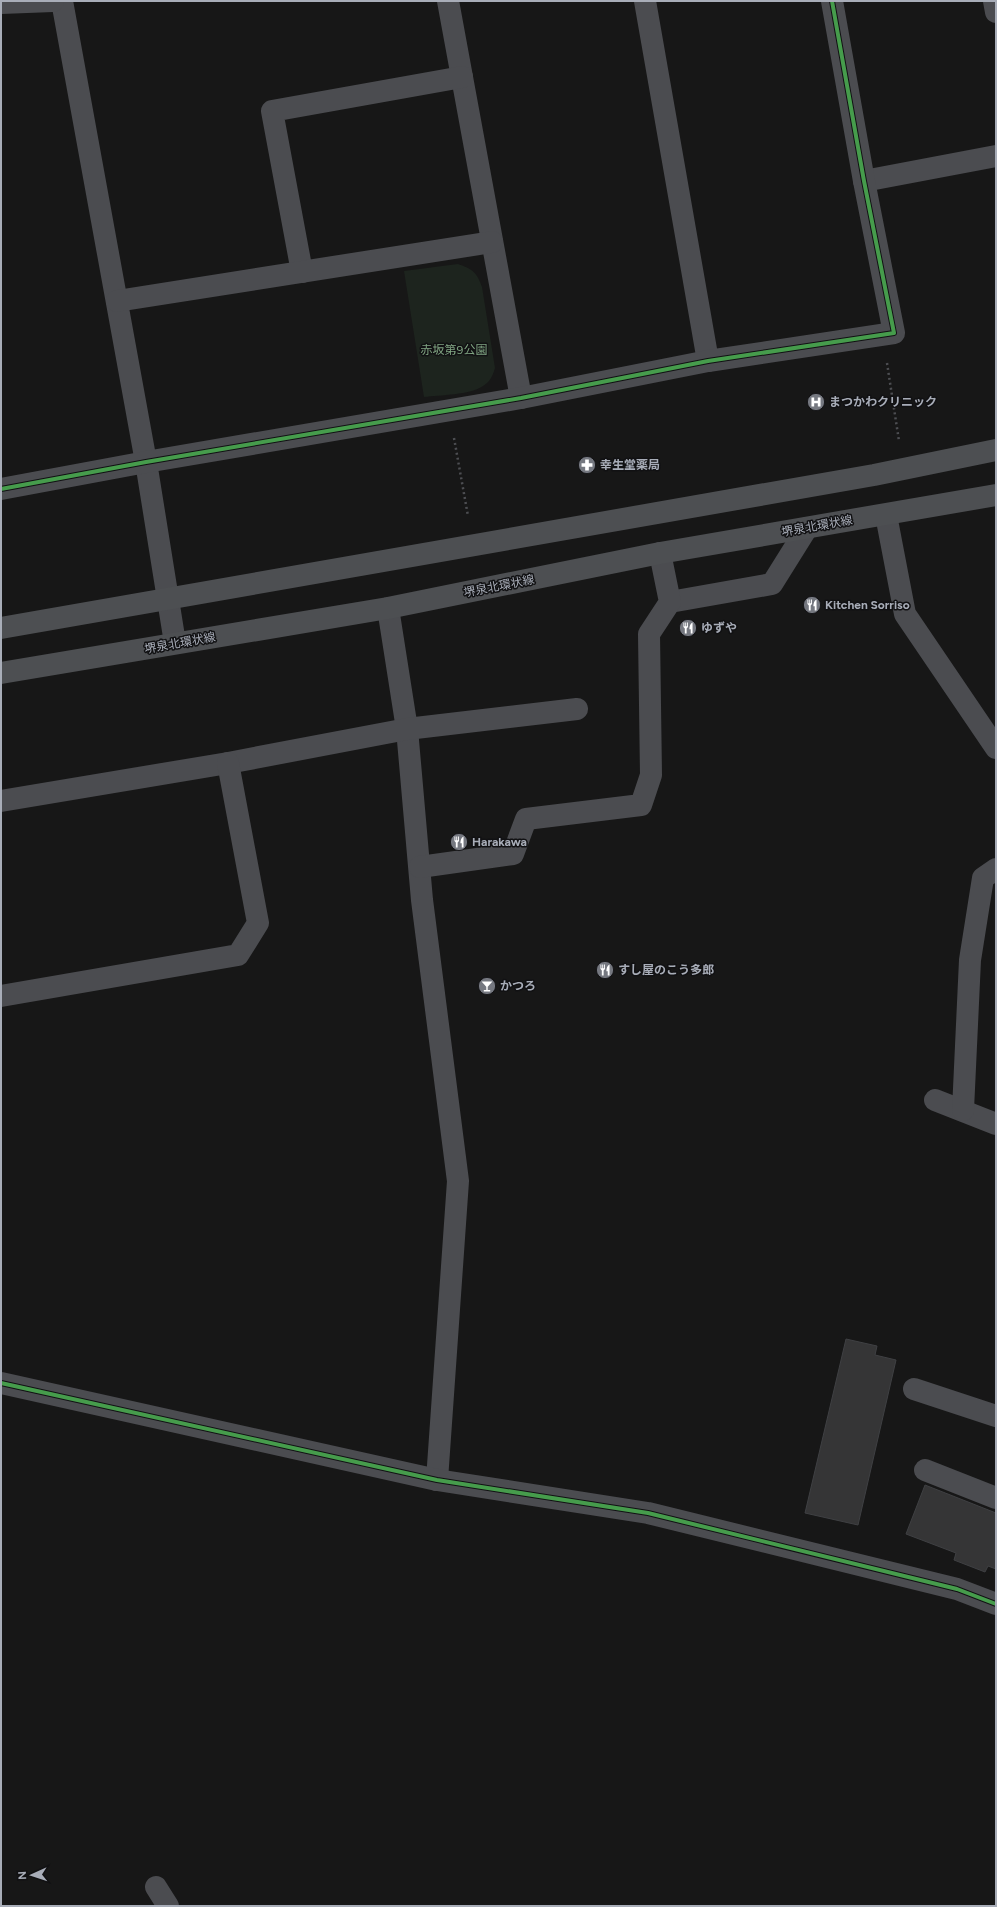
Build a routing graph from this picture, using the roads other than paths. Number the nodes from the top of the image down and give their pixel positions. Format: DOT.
graph roads {
  1 [pos="53,1"];
  2 [pos="62,1"];
  3 [pos="448,1"];
  4 [pos="645,1"];
  5 [pos="832,1"];
  6 [pos="994,1"];
  7 [pos="1,3"];
  8 [pos="996,12"];
  9 [pos="462,77"];
  10 [pos="996,156"];
  11 [pos="864,181"];
  12 [pos="492,242"];
  13 [pos="302,272"];
  14 [pos="117,301"];
  15 [pos="708,361"];
  16 [pos="521,398"];
  17 [pos="996,450"];
  18 [pos="146,462"];
  19 [pos="1,489"];
  20 [pos="996,495"];
  21 [pos="886,515"];
  22 [pos="807,528"];
  23 [pos="660,554"];
  24 [pos="167,598"];
  25 [pos="670,602"];
  26 [pos="388,608"];
  27 [pos="1,628"];
  28 [pos="175,643"];
  29 [pos="1,673"];
  30 [pos="577,709"];
  31 [pos="408,728"];
  32 [pos="996,748"];
  33 [pos="228,763"];
  34 [pos="1,801"];
  35 [pos="420,867"];
  36 [pos="996,869"];
  37 [pos="1,996"];
  38 [pos="935,1100"];
  39 [pos="963,1110"];
  40 [pos="996,1124"];
  41 [pos="1,1383"];
  42 [pos="914,1389"];
  43 [pos="996,1416"];
  44 [pos="925,1470"];
  45 [pos="436,1480"];
  46 [pos="996,1498"];
  47 [pos="996,1604"];
  48 [pos="156,1887"];
  49 [pos="168,1906"];
  1 -- 7 [label="street"];
  2 -- 14 [label="street"];
  3 -- 9 [label="street"];
  4 -- 15 [label="street"];
  5 -- 11 [label="street"];
  6 -- 8 [label="street"];
  9 -- 12 [label="street"];
  9 -- 13 [label="street"];
  10 -- 11 [label="street"];
  11 -- 15 [label="street"];
  12 -- 13 [label="street"];
  12 -- 16 [label="street"];
  13 -- 14 [label="street"];
  14 -- 18 [label="street"];
  15 -- 16 [label="street"];
  16 -- 18 [label="street"];
  17 -- 24 [label="main road"];
  18 -- 19 [label="street"];
  18 -- 24 [label="street"];
  20 -- 21 [label="main road, 堺泉北環状線"];
  21 -- 22 [label="main road, 堺泉北環状線"];
  21 -- 32 [label="street"];
  22 -- 23 [label="main road, 堺泉北環状線"];
  22 -- 25 [label="street"];
  23 -- 25 [label="street"];
  23 -- 26 [label="main road, 堺泉北環状線"];
  24 -- 27 [label="main road"];
  24 -- 28 [label="street"];
  25 -- 35 [label="street"];
  26 -- 28 [label="main road, 堺泉北環状線"];
  26 -- 31 [label="street"];
  28 -- 29 [label="main road, 堺泉北環状線"];
  30 -- 31 [label="street"];
  31 -- 33 [label="street"];
  31 -- 35 [label="street"];
  33 -- 34 [label="street"];
  33 -- 37 [label="street"];
  35 -- 45 [label="street"];
  36 -- 39 [label="street"];
  38 -- 39 [label="street"];
  39 -- 40 [label="street"];
  41 -- 45 [label="street"];
  42 -- 43 [label="street"];
  44 -- 46 [label="street"];
  45 -- 47 [label="street"];
  48 -- 49 [label="street"];
}
